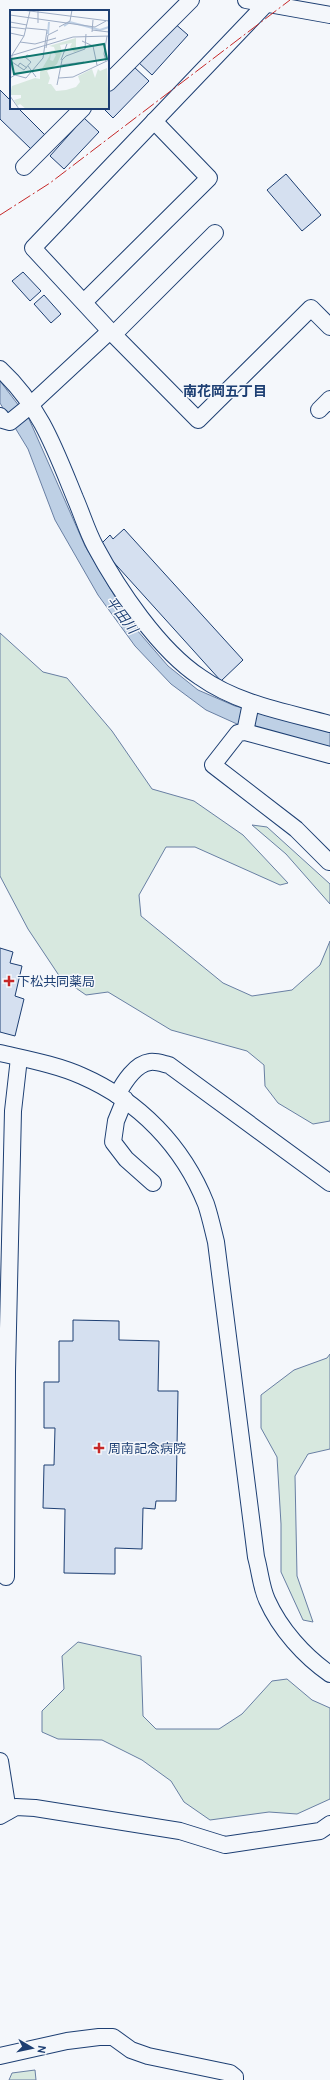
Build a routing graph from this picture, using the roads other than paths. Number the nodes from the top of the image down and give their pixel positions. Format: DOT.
graph roads {
  1 [pos="191,0"];
  2 [pos="246,0"];
  3 [pos="266,4"];
  4 [pos="330,15"];
  5 [pos="109,82"];
  6 [pos="82,109"];
  7 [pos="154,121"];
  8 [pos="24,167"];
  9 [pos="215,233"];
  10 [pos="84,302"];
  11 [pos="330,327"];
  12 [pos="112,332"];
  13 [pos="0,369"];
  14 [pos="330,399"];
  15 [pos="29,407"];
  16 [pos="319,410"];
  17 [pos="5,419"];
  18 [pos="251,705"];
  19 [pos="330,724"];
  20 [pos="245,730"];
  21 [pos="330,755"];
  22 [pos="329,862"];
  23 [pos="0,1053"];
  24 [pos="19,1058"];
  25 [pos="121,1097"];
  26 [pos="153,1183"];
  27 [pos="330,1183"];
  28 [pos="6,1577"];
  29 [pos="330,1674"];
  30 [pos="0,1760"];
  31 [pos="4,1814"];
  32 [pos="330,1824"];
  33 [pos="0,2056"];
  34 [pos="235,2080"];
  1 -- 5 [label="street"];
  2 -- 3 [label="street"];
  3 -- 4 [label="street"];
  3 -- 7 [label="street"];
  6 -- 8 [label="street"];
  7 -- 10 [label="street"];
  7 -- 10 [label="street"];
  9 -- 12 [label="street"];
  10 -- 12 [label="street"];
  11 -- 12 [label="street"];
  12 -- 15 [label="street"];
  13 -- 15 [label="street"];
  14 -- 16 [label="street"];
  15 -- 17 [label="street"];
  15 -- 18 [label="street"];
  18 -- 19 [label="street"];
  18 -- 20 [label="street"];
  20 -- 21 [label="street"];
  20 -- 22 [label="street"];
  23 -- 24 [label="street"];
  24 -- 25 [label="street"];
  24 -- 28 [label="street"];
  25 -- 26 [label="street"];
  25 -- 27 [label="street"];
  25 -- 29 [label="street"];
  30 -- 31 [label="street"];
  31 -- 32 [label="street"];
  33 -- 34 [label="street"];
}
